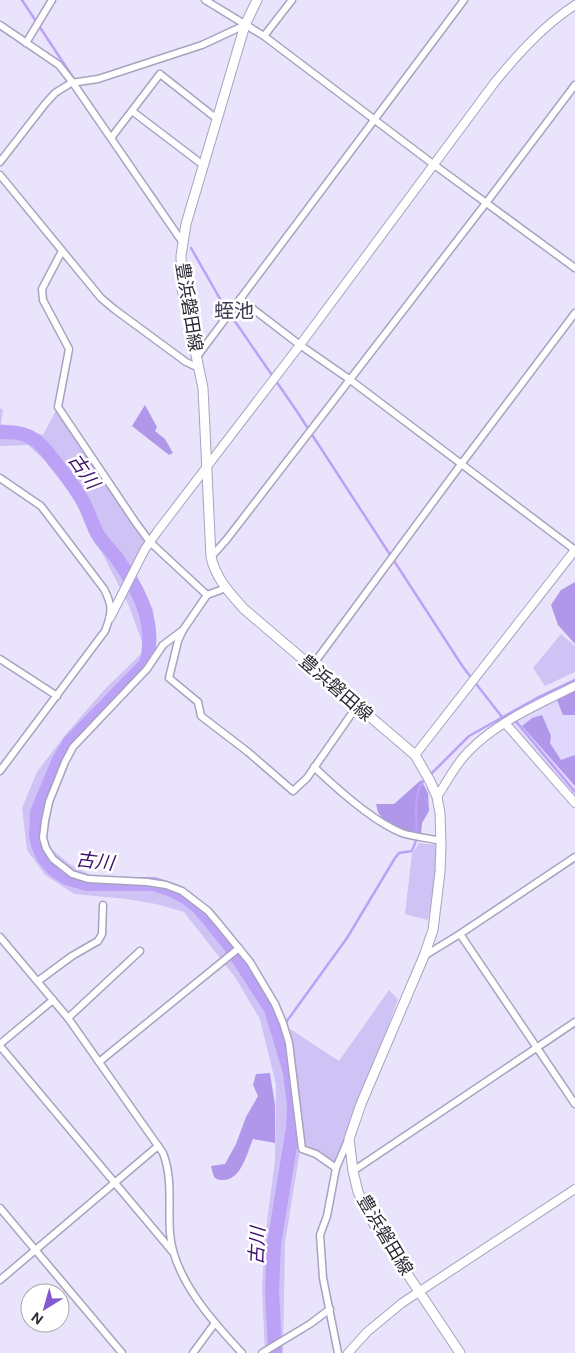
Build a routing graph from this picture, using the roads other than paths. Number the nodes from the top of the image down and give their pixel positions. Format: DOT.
graph roads {
  1 [pos="52,0"];
  2 [pos="205,0"];
  3 [pos="257,0"];
  4 [pos="292,0"];
  5 [pos="464,0"];
  6 [pos="575,5"];
  7 [pos="0,25"];
  8 [pos="245,25"];
  9 [pos="264,36"];
  10 [pos="26,43"];
  11 [pos="73,83"];
  12 [pos="575,84"];
  13 [pos="132,111"];
  14 [pos="217,119"];
  15 [pos="375,120"];
  16 [pos="111,138"];
  17 [pos="0,162"];
  18 [pos="434,164"];
  19 [pos="203,165"];
  20 [pos="0,175"];
  21 [pos="486,203"];
  22 [pos="183,243"];
  23 [pos="62,251"];
  24 [pos="575,268"];
  25 [pos="240,299"];
  26 [pos="575,313"];
  27 [pos="300,345"];
  28 [pos="196,358"];
  29 [pos="199,368"];
  30 [pos="350,379"];
  31 [pos="462,463"];
  32 [pos="207,468"];
  33 [pos="0,478"];
  34 [pos="150,542"];
  35 [pos="575,550"];
  36 [pos="211,556"];
  37 [pos="226,588"];
  38 [pos="207,595"];
  39 [pos="110,618"];
  40 [pos="184,630"];
  41 [pos="0,659"];
  42 [pos="312,666"];
  43 [pos="575,686"];
  44 [pos="57,696"];
  45 [pos="357,706"];
  46 [pos="505,723"];
  47 [pos="415,755"];
  48 [pos="314,767"];
  49 [pos="0,772"];
  50 [pos="437,797"];
  51 [pos="575,803"];
  52 [pos="441,841"];
  53 [pos="575,856"];
  54 [pos="104,905"];
  55 [pos="460,934"];
  56 [pos="0,938"];
  57 [pos="239,948"];
  58 [pos="140,951"];
  59 [pos="424,956"];
  60 [pos="38,980"];
  61 [pos="53,1000"];
  62 [pos="68,1018"];
  63 [pos="575,1022"];
  64 [pos="0,1045"];
  65 [pos="538,1048"];
  66 [pos="99,1062"];
  67 [pos="575,1104"];
  68 [pos="349,1139"];
  69 [pos="158,1146"];
  70 [pos="336,1168"];
  71 [pos="353,1171"];
  72 [pos="115,1182"];
  73 [pos="575,1189"];
  74 [pos="0,1208"];
  75 [pos="35,1250"];
  76 [pos="175,1254"];
  77 [pos="0,1280"];
  78 [pos="420,1292"];
  79 [pos="330,1309"];
  80 [pos="215,1323"];
  81 [pos="264,1352"];
  82 [pos="122,1353"];
  83 [pos="193,1353"];
  84 [pos="242,1353"];
  85 [pos="338,1353"];
  86 [pos="348,1353"];
  87 [pos="460,1353"];
  1 -- 10 [label="street"];
  2 -- 8 [label="street"];
  3 -- 8 [label="main road, 豊浜磐田線"];
  4 -- 9 [label="street"];
  5 -- 15 [label="street"];
  6 -- 18 [label="street"];
  7 -- 10 [label="street"];
  8 -- 9 [label="street"];
  8 -- 11 [label="street"];
  8 -- 14 [label="main road, 豊浜磐田線"];
  9 -- 15 [label="street"];
  10 -- 11 [label="street"];
  11 -- 16 [label="street"];
  11 -- 17 [label="street"];
  12 -- 21 [label="street"];
  13 -- 14 [label="street"];
  13 -- 16 [label="street"];
  13 -- 19 [label="street"];
  14 -- 19 [label="main road, 豊浜磐田線"];
  15 -- 18 [label="street"];
  15 -- 25 [label="street"];
  16 -- 22 [label="street"];
  18 -- 21 [label="street"];
  18 -- 27 [label="street"];
  19 -- 22 [label="main road, 豊浜磐田線"];
  20 -- 23 [label="street"];
  21 -- 24 [label="street"];
  21 -- 30 [label="street"];
  22 -- 28 [label="main road, 豊浜磐田線"];
  23 -- 29 [label="street"];
  23 -- 34 [label="street"];
  25 -- 27 [label="street"];
  25 -- 28 [label="street"];
  26 -- 31 [label="street"];
  27 -- 30 [label="street"];
  27 -- 32 [label="street"];
  28 -- 29 [label="main road, 豊浜磐田線"];
  29 -- 32 [label="main road, 豊浜磐田線"];
  30 -- 31 [label="street"];
  30 -- 36 [label="street"];
  31 -- 35 [label="street"];
  31 -- 42 [label="street"];
  32 -- 34 [label="street"];
  32 -- 36 [label="main road, 豊浜磐田線"];
  33 -- 39 [label="street"];
  34 -- 38 [label="street"];
  34 -- 39 [label="street"];
  35 -- 47 [label="street"];
  36 -- 37 [label="main road, 豊浜磐田線"];
  37 -- 38 [label="street"];
  37 -- 42 [label="main road, 豊浜磐田線"];
  38 -- 40 [label="street"];
  39 -- 44 [label="street"];
  40 -- 48 [label="street"];
  40 -- 57 [label="street"];
  41 -- 44 [label="street"];
  42 -- 45 [label="main road, 豊浜磐田線"];
  43 -- 46 [label="street"];
  44 -- 49 [label="street"];
  45 -- 47 [label="main road, 豊浜磐田線"];
  45 -- 48 [label="street"];
  46 -- 50 [label="street"];
  46 -- 51 [label="street"];
  47 -- 50 [label="main road, 豊浜磐田線"];
  48 -- 52 [label="street"];
  50 -- 52 [label="main road, 豊浜磐田線"];
  52 -- 59 [label="main road, 豊浜磐田線"];
  53 -- 55 [label="street"];
  54 -- 60 [label="street"];
  55 -- 59 [label="street"];
  55 -- 65 [label="street"];
  56 -- 60 [label="street"];
  57 -- 66 [label="street"];
  57 -- 70 [label="street"];
  58 -- 62 [label="street"];
  59 -- 68 [label="main road, 豊浜磐田線"];
  60 -- 61 [label="street"];
  61 -- 62 [label="street"];
  61 -- 64 [label="street"];
  62 -- 66 [label="street"];
  63 -- 65 [label="street"];
  64 -- 72 [label="street"];
  65 -- 67 [label="street"];
  65 -- 71 [label="street"];
  66 -- 69 [label="street"];
  68 -- 70 [label="street"];
  68 -- 71 [label="main road, 豊浜磐田線"];
  69 -- 72 [label="street"];
  69 -- 76 [label="street"];
  70 -- 79 [label="street"];
  71 -- 78 [label="main road, 豊浜磐田線"];
  72 -- 75 [label="street"];
  72 -- 76 [label="street"];
  73 -- 78 [label="street"];
  74 -- 75 [label="street"];
  75 -- 77 [label="street"];
  75 -- 82 [label="street"];
  76 -- 80 [label="street"];
  78 -- 86 [label="street"];
  78 -- 87 [label="main road, 豊浜磐田線"];
  79 -- 81 [label="street"];
  79 -- 85 [label="street"];
  80 -- 83 [label="street"];
  80 -- 84 [label="street"];
}
